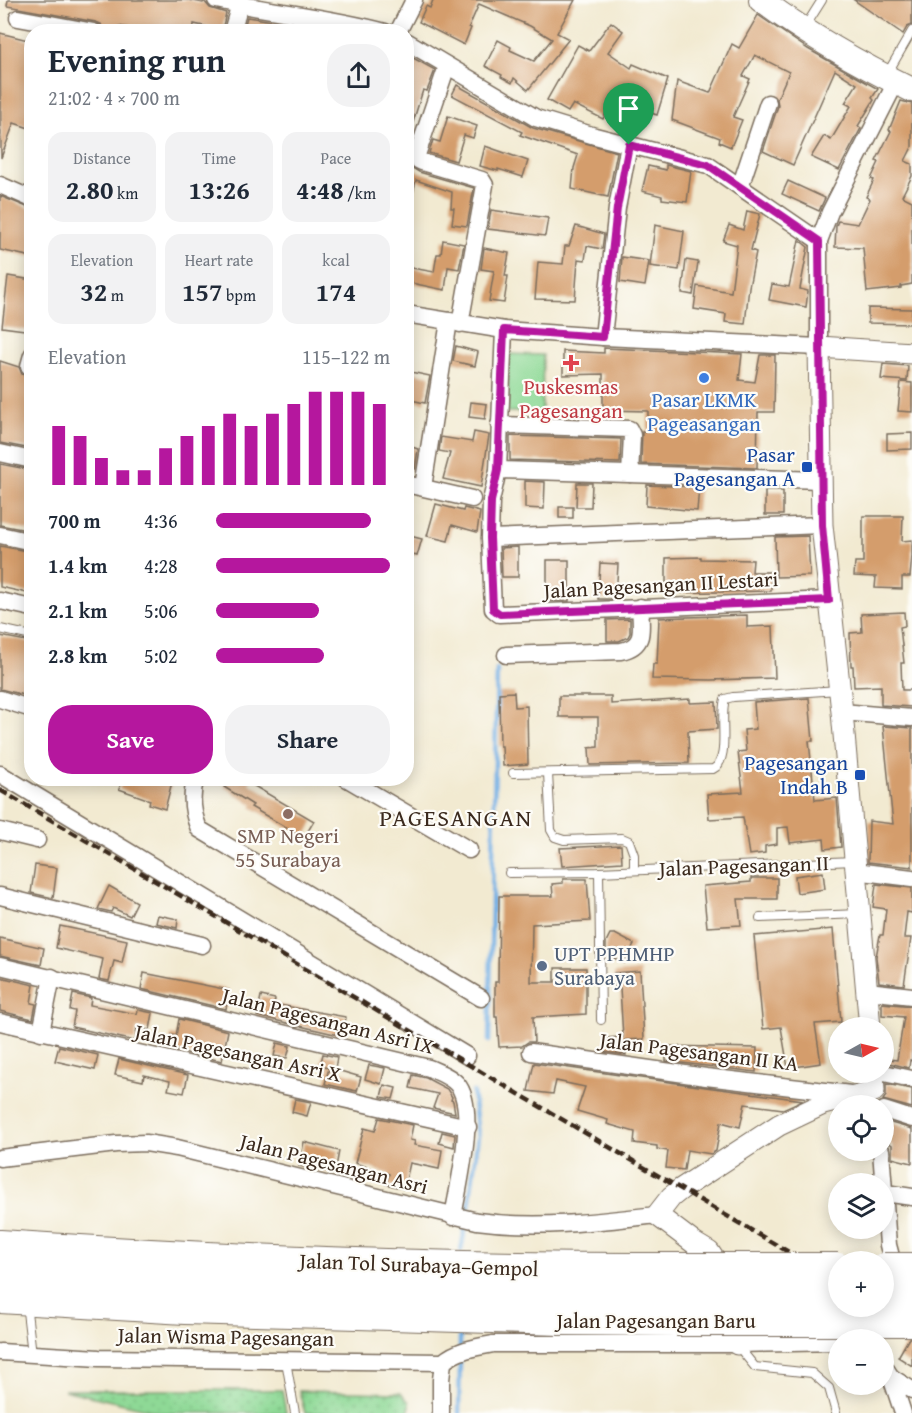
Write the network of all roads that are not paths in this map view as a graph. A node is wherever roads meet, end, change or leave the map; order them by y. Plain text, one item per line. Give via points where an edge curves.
1 (216, 0) edge
2 (414, 0) edge
3 (822, 0) edge
4 (240, 2) edge
5 (767, 2) edge
6 (18, 18) dead end
7 (41, 24) edge
8 (234, 24) edge
9 (342, 24) edge
10 (402, 24) edge
11 (803, 30) junction
12 (912, 31) edge
13 (414, 46) edge
14 (447, 66) junction
15 (898, 83) edge
16 (768, 103) dead end
17 (629, 145) junction
18 (0, 185) edge
19 (740, 187) junction
20 (24, 196) edge
21 (819, 241) junction
22 (414, 316) edge
23 (454, 323) junction
24 (504, 330) junction
25 (603, 337) junction
26 (819, 347) junction
27 (912, 353) edge
28 (500, 425) junction
29 (0, 453) edge
30 (24, 458) edge
31 (498, 470) junction
32 (630, 474) junction
33 (821, 480) junction
34 (415, 485) edge
35 (472, 499) dead end
36 (822, 525) junction
37 (0, 535) edge
38 (490, 538) junction
39 (24, 540) edge
40 (829, 600) junction
41 (0, 601) edge
42 (24, 606) edge
43 (640, 607) junction
44 (0, 629) edge
45 (24, 634) edge
46 (506, 655) dead end
47 (839, 690) junction
48 (0, 699) edge
49 (24, 706) edge
50 (842, 712) junction
51 (912, 718) edge
52 (513, 773) dead end
53 (0, 774) edge
54 (548, 774) junction
55 (193, 786) edge
56 (360, 786) edge
57 (0, 831) edge
58 (37, 840) dead end
59 (469, 850) dead end
60 (855, 866) junction
61 (634, 870) junction
62 (599, 872) junction
63 (509, 873) dead end
64 (912, 878) edge
65 (0, 896) edge
66 (859, 914) junction
67 (760, 918) dead end
68 (202, 945) dead end
69 (0, 966) edge
70 (52, 977) junction
71 (867, 991) junction
72 (912, 996) edge
73 (481, 998) dead end
74 (869, 1017) edge
75 (601, 1020) dead end
76 (0, 1022) edge
77 (41, 1032) junction
78 (531, 1052) dead end
79 (467, 1056) dead end
80 (912, 1079) edge
81 (872, 1087) edge
82 (894, 1113) edge
83 (912, 1119) edge
84 (468, 1127) junction
85 (0, 1158) edge
86 (894, 1194) edge
87 (912, 1197) edge
88 (657, 1215) junction
89 (455, 1217) junction
90 (888, 1239) edge
91 (0, 1245) edge
92 (894, 1268) edge
93 (912, 1269) edge
94 (828, 1270) edge
95 (0, 1273) edge
96 (675, 1295) junction
97 (828, 1297) edge
98 (894, 1298) edge
99 (912, 1298) edge
100 (13, 1299) edge
101 (912, 1321) edge
102 (828, 1342) edge
103 (737, 1344) junction
104 (0, 1352) edge
105 (32, 1354) junction
106 (446, 1359) junction
107 (286, 1360) junction
108 (894, 1377) edge
109 (894, 1387) edge
110 (912, 1390) edge
111 (295, 1413) edge
112 (441, 1413) edge
113 (836, 1413) edge
114 (903, 1413) edge

1 - 4 street
2 - 10 street
3 - 11 lane
4 - 8 street
4 - 9 street
5 - 11 main road
6 - 7 street
11 - 15 main road
12 - 15 lane
13 - 14 street
14 - 17 street via 536,118
14 - 23 street via 418,160 482,180 485,185
15 - 21 street, Jalan Pagesangan II via 830,212
16 - 19 street
17 - 19 street via 708,165
17 - 25 street via 617,208
18 - 20 street
19 - 21 street
21 - 26 street, Jalan Pagesangan II
22 - 23 street
23 - 24 street
23 - 34 street
24 - 25 street
24 - 28 street
25 - 26 street
26 - 27 street
26 - 33 street, Jalan Pagesangan II
28 - 31 street
28 - 32 street via 629,429
29 - 30 street
31 - 32 street
31 - 38 street via 491,501
32 - 33 street
33 - 36 street, Jalan Pagesangan II
34 - 35 street
36 - 38 street
36 - 40 street, Jalan Pagesangan II
37 - 39 street
38 - 43 street, Jalan Pagesangan II Lestari via 495,612
40 - 43 street, Jalan Pagesangan II Lestari
40 - 47 street, Jalan Pagesangan II
41 - 42 street
43 - 46 street via 641,628 633,649
44 - 45 lane
47 - 50 street, Jalan Pagesangan II
47 - 54 lane via 725,699 723,758 713,770
48 - 49 street
50 - 51 street
50 - 60 street, Jalan Pagesangan II
52 - 54 lane
53 - 79 street
54 - 61 lane, Jalan Pagesangan II via 551,830 555,837 622,838 629,841
55 - 73 street via 192,811 199,829
56 - 59 street
57 - 58 street
60 - 61 lane, Jalan Pagesangan II
60 - 64 street
60 - 66 street, Jalan Pagesangan II
61 - 62 lane, Jalan Pagesangan II
62 - 63 lane, Jalan Pagesangan II
62 - 75 lane
65 - 68 street
66 - 67 lane
66 - 71 street, Jalan Pagesangan II
69 - 70 street, Jalan Pagesangan Asri IX
70 - 77 street
70 - 84 street, Jalan Pagesangan Asri IX via 429,1068 459,1086
71 - 72 street
71 - 74 street, Jalan Pagesangan II
76 - 77 street, Jalan Pagesangan Asri X
77 - 84 street, Jalan Pagesangan Asri X
78 - 81 street, Jalan Pagesangan II KA via 706,1077
80 - 81 street, Jalan Pagesangan II KA
81 - 88 street via 779,1125 688,1184
82 - 83 street
84 - 89 street, Jalan Pagesangan Asri IX
85 - 89 street, Jalan Pagesangan Asri via 146,1143
86 - 87 street
88 - 89 street, Jalan Pagesangan Asri via 560,1225 507,1225
88 - 103 street via 716,1260 730,1292
90 - 99 street via 899,1281
91 - 96 highway, Jalan Tol Surabaya–Gempol via 296,1261 557,1269
92 - 93 highway, bridge
94 - 96 highway, Jalan Tol Surabaya–Gempol, bridge
95 - 96 highway, Jalan Tol Surabaya–Gempol via 296,1288
96 - 97 highway, Jalan Tol Surabaya–Gempol, bridge
96 - 100 highway via 336,1314
96 - 101 highway, bridge
98 - 99 highway, bridge
100 - 105 lane
102 - 103 street, Jalan Pagesangan Baru
103 - 106 street, Jalan Pagesangan Baru via 503,1344 474,1347
103 - 113 lane via 755,1367 812,1373 829,1389
104 - 105 street, Jalan Wisma Pagesangan
105 - 107 street, Jalan Wisma Pagesangan
106 - 107 street, Jalan Wisma Pagesangan
106 - 112 street via 441,1380
107 - 111 lane
108 - 110 street
109 - 114 street

